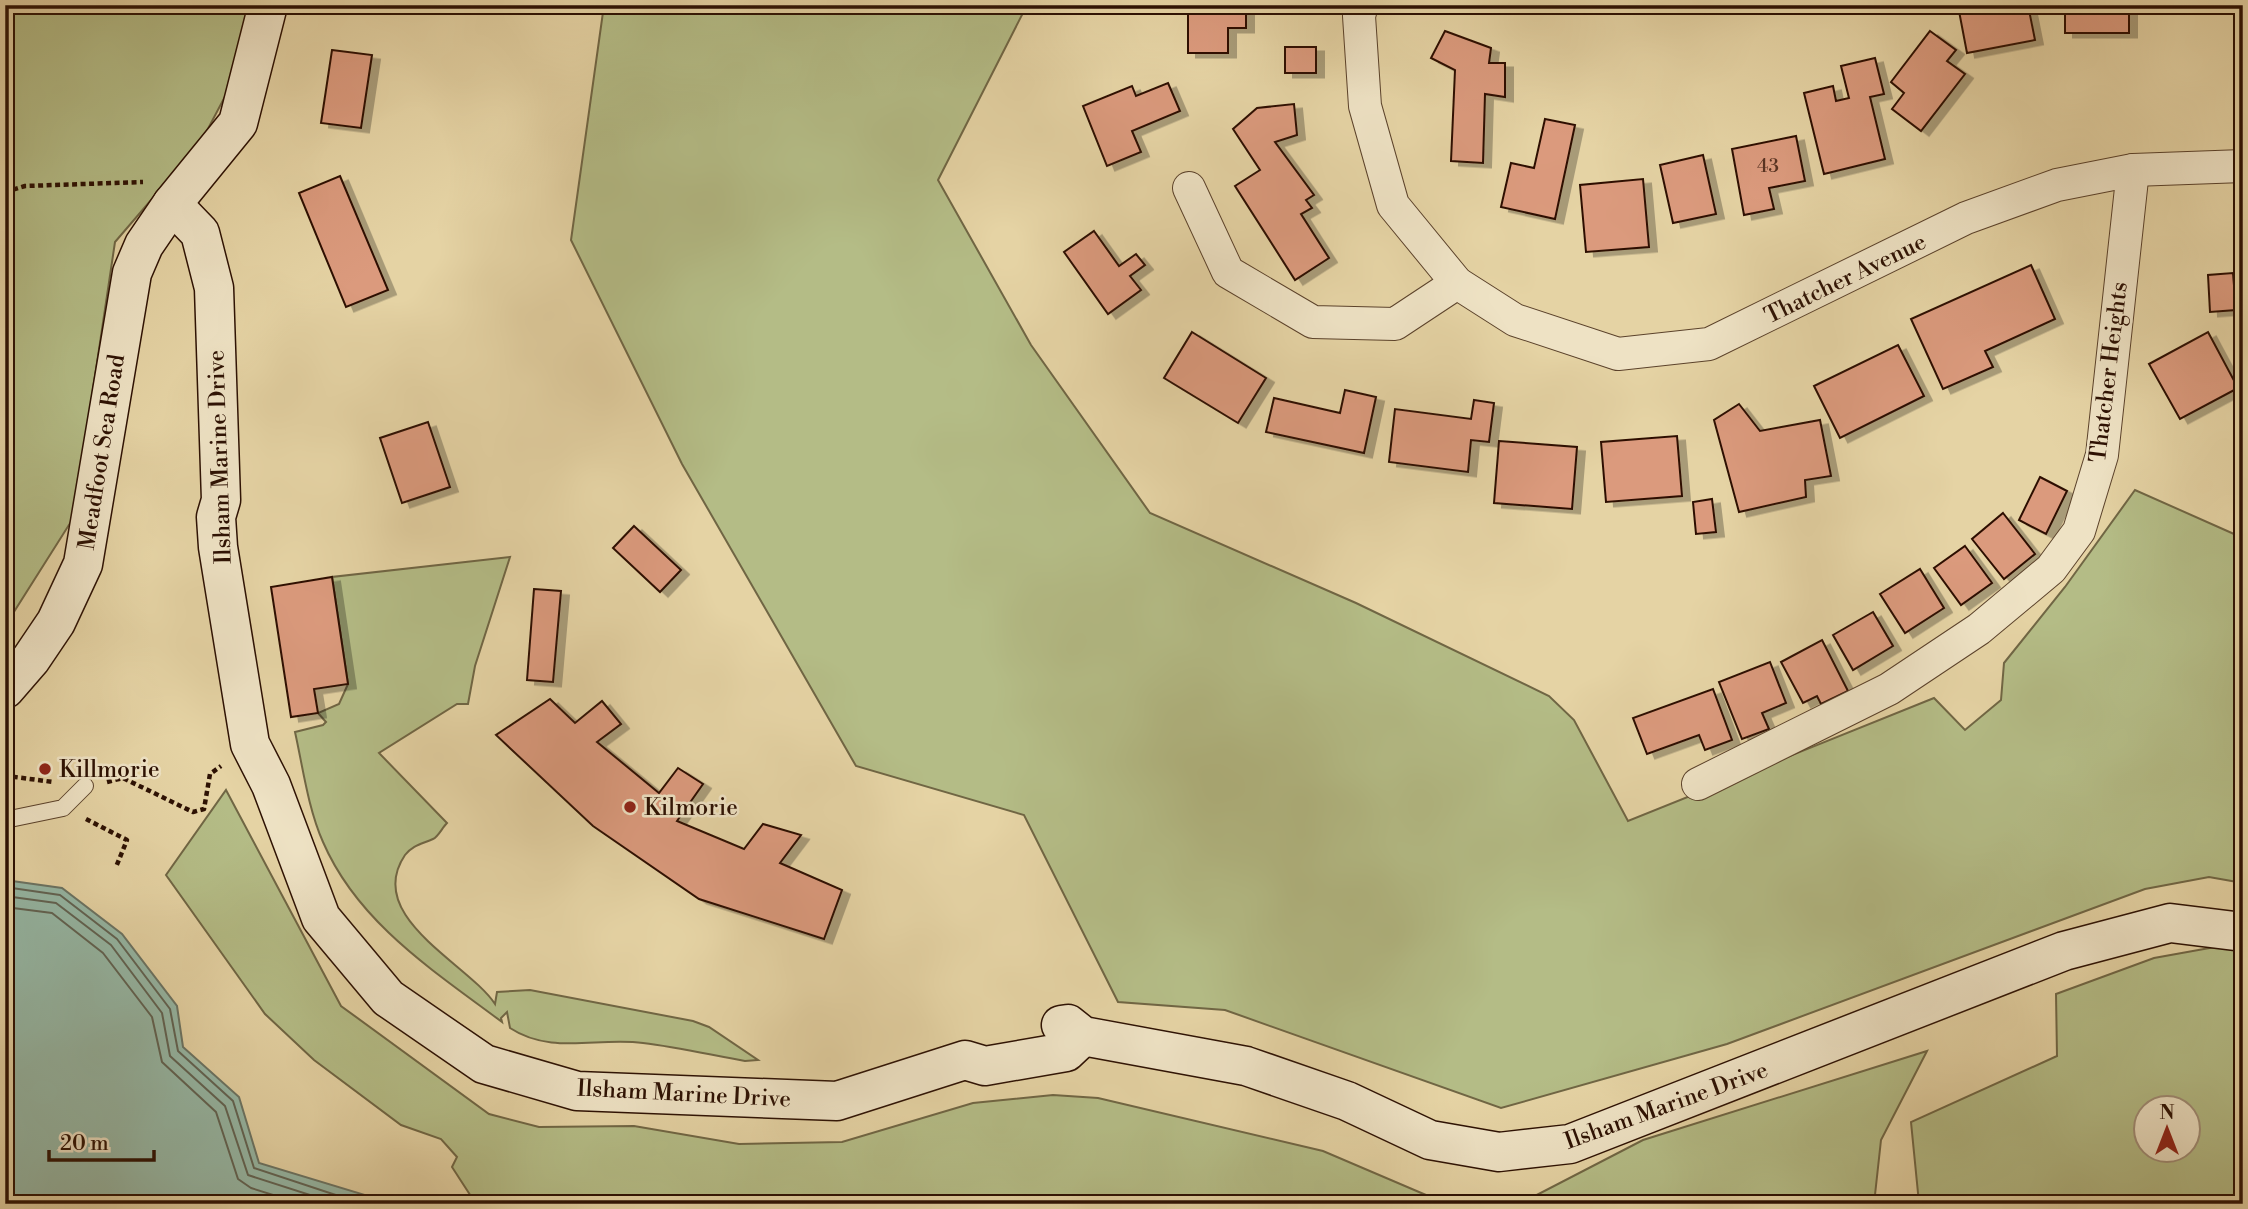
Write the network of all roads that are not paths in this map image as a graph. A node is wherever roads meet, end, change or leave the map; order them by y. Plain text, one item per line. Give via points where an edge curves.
1 (268, 5) edge
2 (1362, 5) edge
3 (2243, 166) edge
4 (2133, 170) junction
5 (1189, 188) dead end
6 (172, 204) junction
7 (1457, 283) junction
8 (5, 689) edge
9 (1698, 784) dead end
10 (85, 786) road end
11 (5, 820) edge
12 (2243, 932) edge

1 - 6 street, Meadfoot Sea Road via 239,123
2 - 7 street, Thatcher Avenue via 1365,106 1393,205
3 - 4 street, Thatcher Avenue
4 - 7 street, Thatcher Avenue via 2057,185 1966,218 1709,344 1618,354 1515,320
4 - 9 street, Thatcher Heights via 2102,455 2079,531 2051,569 1979,629 1889,689
5 - 7 street via 1228,272 1313,322 1395,324
6 - 8 street, Meadfoot Sea Road via 144,245 132,273 83,564 56,622
6 - 12 street, Ilsham Marine Drive via 200,233 214,288 221,500 216,517 218,547 250,744 271,785 321,918 388,998 484,1064 577,1091 837,1101 965,1060 977,1042 1068,1024 1083,1036 1246,1066 1347,1101 1430,1140 1499,1152 1570,1144 2064,951 2170,923
10 - 11 lane via 64,808

